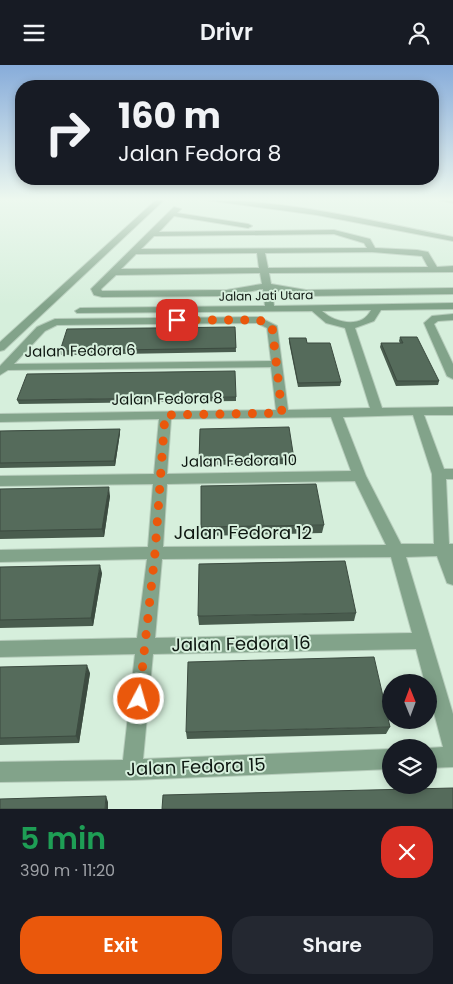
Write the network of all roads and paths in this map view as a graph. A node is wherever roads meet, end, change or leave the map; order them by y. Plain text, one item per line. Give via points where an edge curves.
1 (123, 235) edge
2 (151, 235) edge
3 (344, 235) edge
4 (431, 235) edge
5 (453, 239) edge
6 (372, 250) junction
7 (261, 251) junction
8 (134, 252) junction
9 (434, 269) junction
10 (453, 269) edge
11 (264, 271) junction
12 (114, 272) junction
13 (266, 286) junction
14 (453, 291) edge
15 (453, 306) edge
16 (314, 307) junction
17 (377, 307) junction
18 (270, 308) junction
19 (80, 311) dead end
20 (453, 317) edge
21 (349, 325) junction
22 (0, 348) edge
23 (450, 363) edge
24 (276, 364) junction
25 (2, 369) edge
26 (453, 376) edge
27 (417, 411) junction
28 (453, 411) edge
29 (377, 412) junction
30 (282, 413) junction
31 (335, 413) junction
32 (165, 415) junction
33 (0, 418) edge
34 (446, 474) edge
35 (360, 476) junction
36 (160, 479) junction
37 (0, 481) edge
38 (448, 550) edge
39 (397, 551) junction
40 (155, 553) junction
41 (0, 557) edge
42 (453, 578) edge
43 (422, 641) junction
44 (144, 646) junction
45 (0, 649) edge
46 (453, 747) edge
47 (453, 757) edge
48 (437, 758) edge
49 (382, 759) edge
50 (132, 770) junction
51 (0, 772) edge

1 - 22 street
2 - 8 street
3 - 6 street via 367,241
4 - 5 street
6 - 7 street
6 - 9 street via 417,251 425,254
7 - 8 street
7 - 11 street
8 - 12 street
9 - 10 street
9 - 11 street
11 - 12 street
11 - 13 street
12 - 13 street via 96,289 97,293 227,293
13 - 14 street via 306,293
13 - 18 street
15 - 17 street, Jalan Jati Utara
16 - 17 street, Jalan Jati Utara
16 - 18 street, Jalan Jati Utara
16 - 21 street via 329,321
17 - 21 street via 369,321
18 - 19 street, Jalan Jati Utara
20 - 23 street via 435,318 429,323
21 - 29 street
23 - 26 street
24 - 25 street, Jalan Fedora 6
24 - 25 street via 272,326 259,320 55,322 41,329
24 - 30 street
27 - 28 street, Jalan Fedora 8
27 - 29 street, Jalan Fedora 8
27 - 34 street
29 - 31 street, Jalan Fedora 8
30 - 31 street, Jalan Fedora 8
30 - 32 street, Jalan Fedora 8
31 - 35 street
32 - 33 street, Jalan Fedora 8
32 - 36 street
34 - 38 street
35 - 36 street, Jalan Fedora 10
35 - 39 street
36 - 37 street, Jalan Fedora 10
36 - 40 street
38 - 39 street, Jalan Fedora 12
38 - 42 street
39 - 40 street, Jalan Fedora 12
39 - 43 street
40 - 41 street, Jalan Fedora 12
40 - 44 street
43 - 44 street, Jalan Fedora 16
43 - 46 street
44 - 45 street, Jalan Fedora 16
44 - 50 street
47 - 48 street
49 - 50 street, Jalan Fedora 15
50 - 51 street, Jalan Fedora 15

